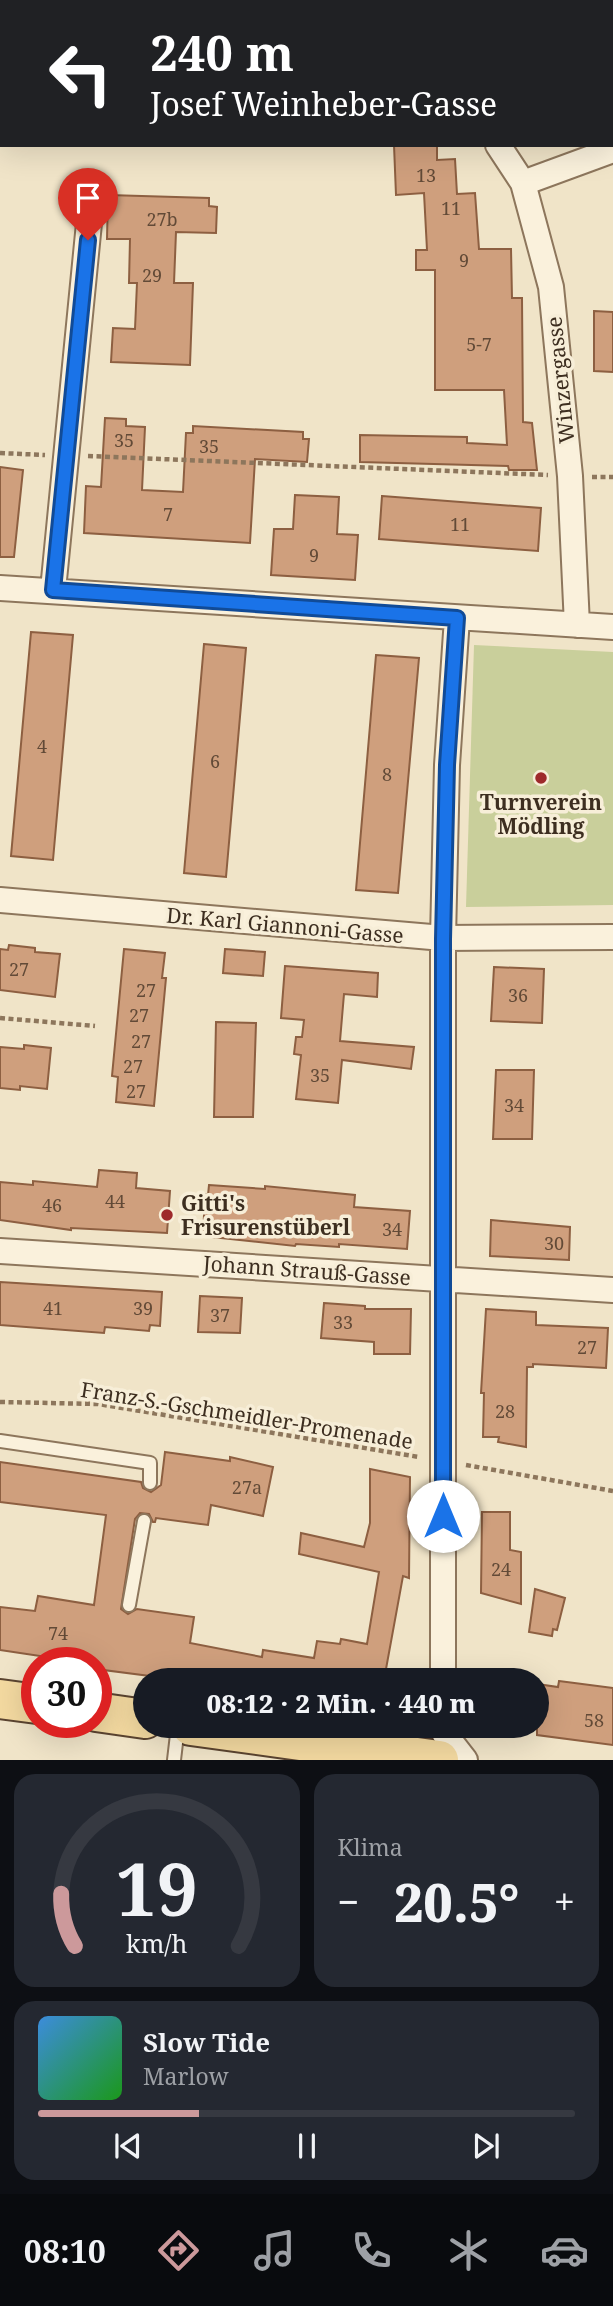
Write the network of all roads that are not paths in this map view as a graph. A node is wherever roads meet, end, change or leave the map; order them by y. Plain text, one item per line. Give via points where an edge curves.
1 (499, 147) edge
2 (613, 150) edge
3 (523, 183) junction
4 (90, 213) dead end
5 (0, 588) edge
6 (53, 590) junction
7 (457, 618) junction
8 (577, 625) junction
9 (613, 627) edge
10 (0, 900) edge
11 (613, 937) edge
12 (443, 939) junction
13 (0, 1251) edge
14 (444, 1279) junction
15 (613, 1290) edge
16 (0, 1441) edge
17 (150, 1483) dead end
18 (145, 1521) dead end
19 (129, 1605) dead end
20 (443, 1668) edge
21 (0, 1699) edge
22 (21, 1702) edge
23 (112, 1714) edge
24 (133, 1717) edge
25 (177, 1738) edge
26 (279, 1738) edge
27 (447, 1738) edge
28 (174, 1760) edge
29 (439, 1760) edge
30 (465, 1760) edge

1 - 3 street, Winzergasse
2 - 3 street
3 - 8 street, Winzergasse via 551,287 570,476
4 - 6 street
5 - 6 street
6 - 7 street
7 - 8 street
7 - 12 street via 447,765
8 - 9 street
10 - 12 street, Dr. Karl Giannoni-Gasse
11 - 12 street, Dr. Karl Giannoni-Gasse
12 - 14 street
13 - 14 street, Johann Strauß-Gasse
14 - 15 street, Johann Strauß-Gasse
14 - 20 street
16 - 17 lane via 150,1463
18 - 19 lane
21 - 22 main road
23 - 24 main road
25 - 28 lane
26 - 29 main road
27 - 30 street

